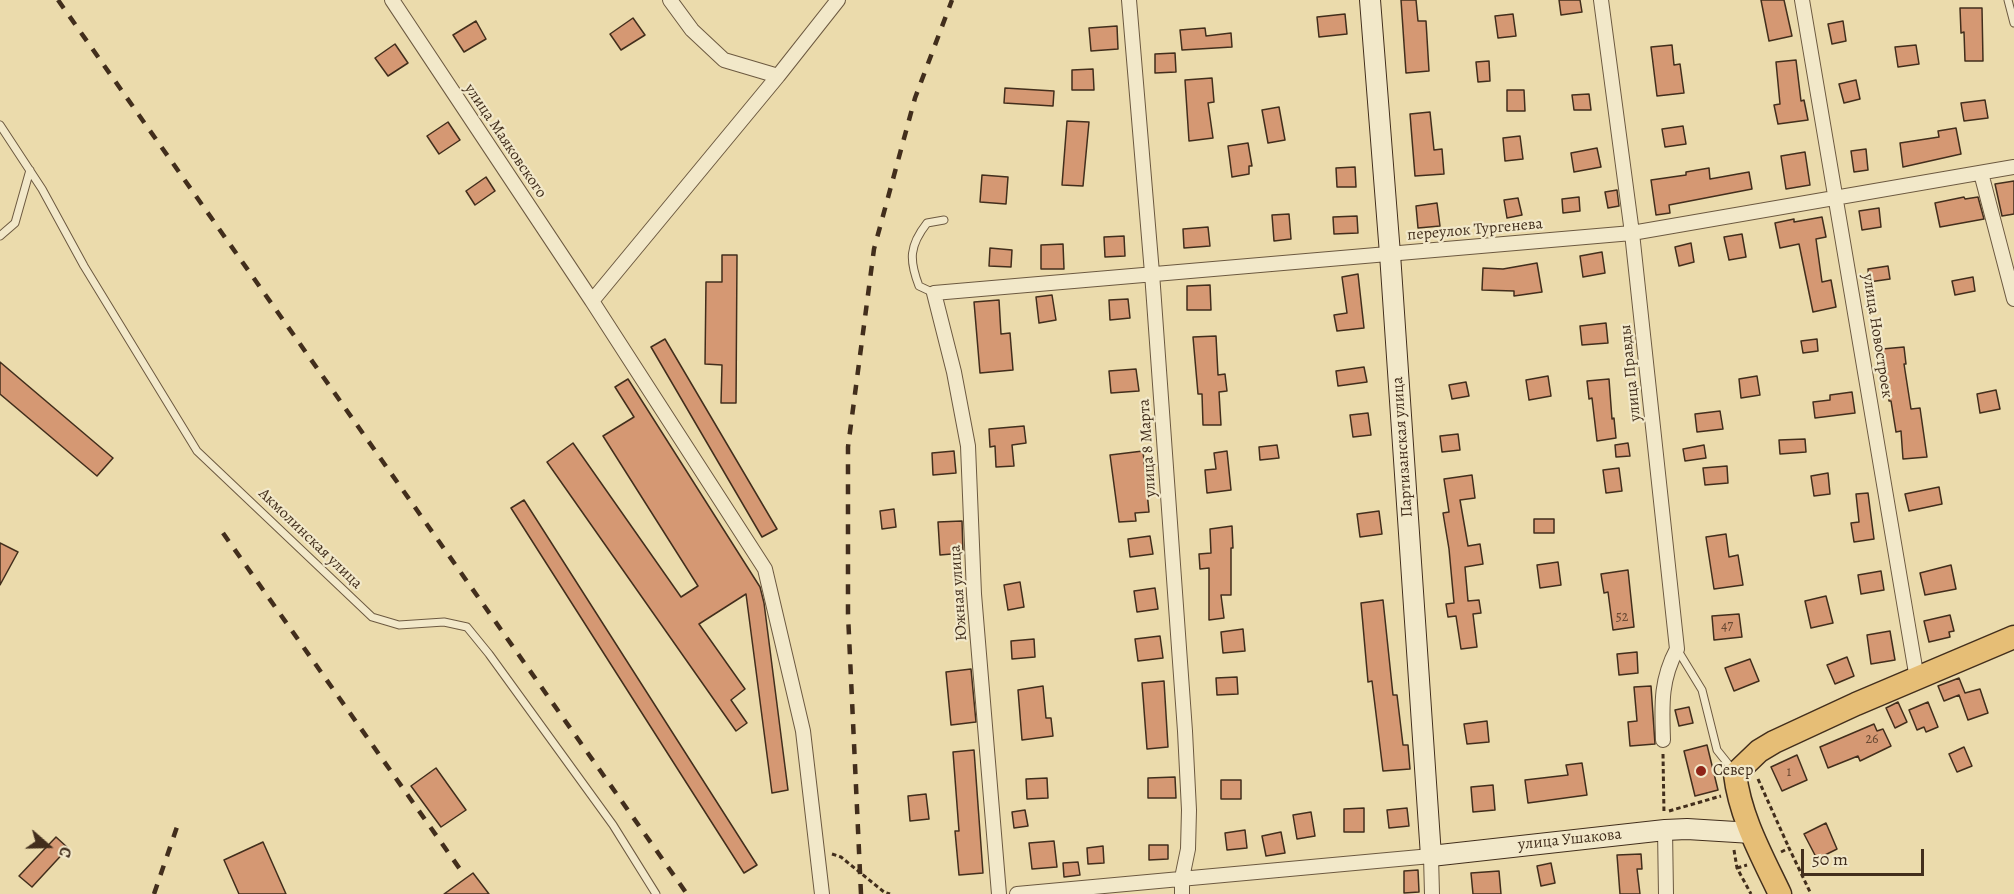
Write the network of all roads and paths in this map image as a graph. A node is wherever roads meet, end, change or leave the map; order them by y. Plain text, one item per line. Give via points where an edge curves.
1 (392, 0) edge
2 (670, 0) edge
3 (838, 0) edge
4 (1129, 0) edge
5 (1370, 0) edge
6 (1601, 0) edge
7 (1802, 0) edge
8 (2008, 0) edge
9 (2014, 23) edge
10 (778, 76) junction
11 (0, 125) edge
12 (2014, 167) edge
13 (30, 170) junction
14 (1981, 173) junction
15 (1837, 199) junction
16 (944, 220) dead end
17 (1632, 233) junction
18 (0, 236) edge
19 (1390, 254) junction
20 (1152, 273) junction
21 (934, 293) junction
22 (2014, 298) edge
23 (592, 301) junction
24 (2014, 637) edge
25 (1677, 649) junction
26 (1917, 679) junction
27 (1663, 740) joint
28 (1746, 776) junction
29 (1725, 795) dead end
30 (1665, 821) junction
31 (1752, 833) junction
32 (1790, 848) dead end
33 (817, 852) junction
34 (1431, 856) junction
35 (1182, 878) junction
36 (656, 894) edge
37 (822, 894) edge
38 (890, 894) edge
39 (999, 894) edge
40 (1017, 894) edge
41 (1182, 894) edge
42 (1432, 894) edge
43 (1666, 894) edge
44 (1780, 894) edge

1 - 23 street, улица Маяковского
2 - 10 street via 692,30 724,60
3 - 10 street
4 - 20 street, улица 8 Марта
5 - 19 street, Партизанская улица
6 - 17 street, улица Правды
7 - 15 street, улица Новостроек
8 - 9 lane
10 - 23 street
11 - 13 lane, Акмолинская улица
12 - 14 street, переулок Тургенева
13 - 18 lane via 15,223
13 - 36 lane, Акмолинская улица via 84,267 197,451 372,617 399,625 444,622 467,627 613,825
14 - 15 street, переулок Тургенева
14 - 22 street
15 - 17 street, переулок Тургенева
15 - 26 street, улица Новостроек
16 - 21 lane via 927,223 916,237 912,252 912,269 919,286
17 - 19 street, переулок Тургенева
17 - 25 street, улица Правды
19 - 20 street, переулок Тургенева
19 - 34 street, Партизанская улица
20 - 21 street, переулок Тургенева
20 - 35 street, улица 8 Марта via 1189,810
21 - 39 street, Южная улица via 968,446 974,594
23 - 33 street, улица Маяковского via 765,569 803,731
24 - 26 main road
25 - 27 street, улица Правды via 1667,667 1664,685
25 - 28 lane via 1702,690 1717,750
26 - 28 main road via 1774,742 1759,751
27 - 30 path
28 - 31 main road via 1737,789
28 - 32 path
29 - 30 path
30 - 31 street, улица Ушакова via 1687,829
30 - 34 street, улица Ушакова
30 - 43 street
31 - 44 main road
33 - 37 street, улица Маяковского
33 - 38 path via 841,857
34 - 35 street, улица Ушакова
34 - 42 street, Партизанская улица
35 - 40 street, улица Ушакова
35 - 41 street, улица 8 Марта

